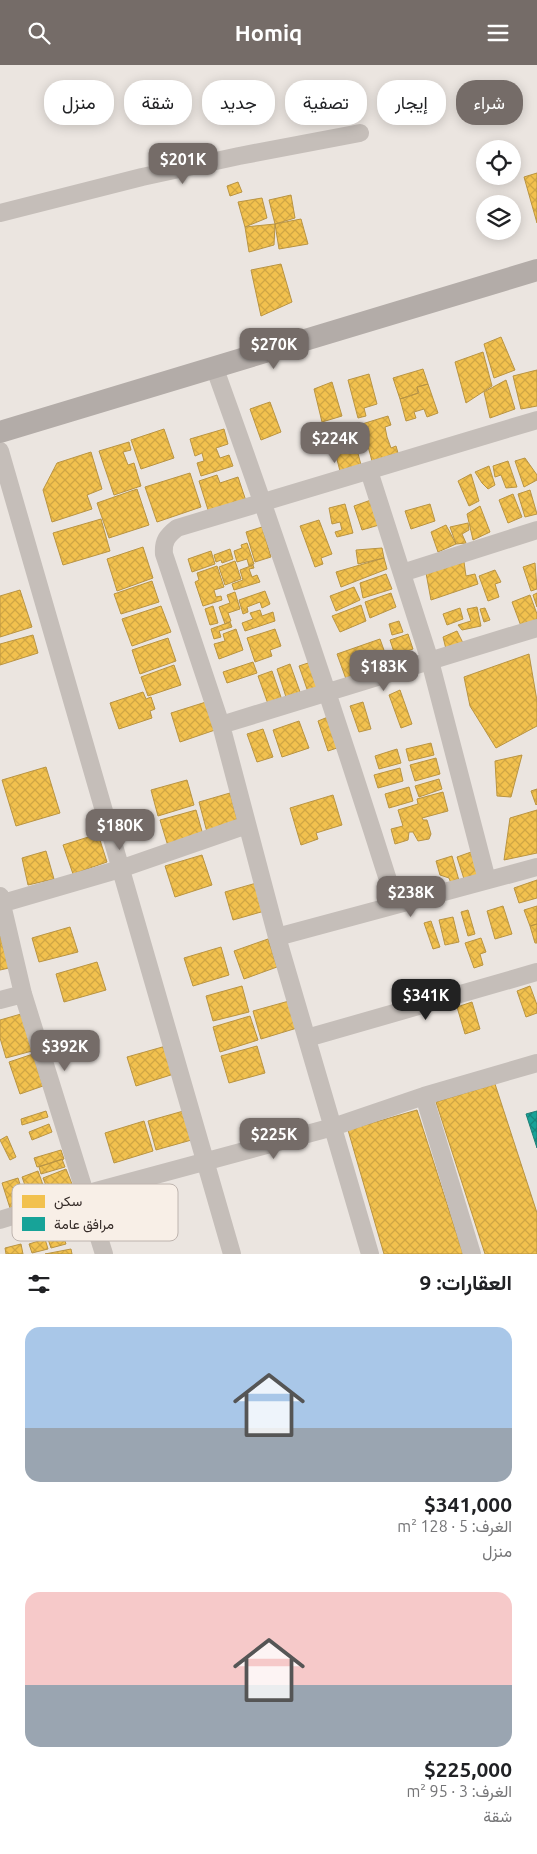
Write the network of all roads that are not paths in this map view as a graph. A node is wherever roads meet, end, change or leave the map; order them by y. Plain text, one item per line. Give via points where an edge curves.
1 (360, 133) dead end
2 (0, 213) edge
3 (537, 270) edge
4 (215, 369) junction
5 (537, 420) edge
6 (0, 433) edge
7 (0, 451) edge
8 (369, 471) junction
9 (264, 503) junction
10 (537, 530) edge
11 (402, 573) junction
12 (537, 628) edge
13 (430, 661) junction
14 (328, 692) junction
15 (221, 725) junction
16 (247, 825) junction
17 (537, 867) edge
18 (120, 869) junction
19 (488, 880) junction
20 (1, 901) edge
21 (396, 905) junction
22 (277, 937) junction
23 (537, 972) edge
24 (23, 994) junction
25 (0, 1000) edge
26 (307, 1038) junction
27 (537, 1063) edge
28 (424, 1096) junction
29 (333, 1127) junction
30 (204, 1162) junction
31 (82, 1184) edge
32 (122, 1184) edge
33 (12, 1216) edge
34 (0, 1220) edge
35 (100, 1241) edge
36 (104, 1254) edge
37 (232, 1254) edge
38 (370, 1254) edge
39 (472, 1254) edge

1 - 2 street via 142,177
3 - 4 main road
4 - 6 main road
4 - 9 street
5 - 8 street
7 - 18 street
8 - 9 street
8 - 11 street
9 - 14 street
9 - 15 street via 178,528 168,535 163,545
10 - 11 street
11 - 13 street
12 - 13 street
13 - 14 street
13 - 19 street
14 - 15 street
14 - 21 street
15 - 16 street
16 - 18 street
16 - 22 street
17 - 19 street
18 - 20 street
18 - 30 street
19 - 21 street
20 - 24 street
21 - 22 street
22 - 26 street
23 - 26 street
24 - 25 street
24 - 31 street
26 - 29 street
27 - 28 street
28 - 29 street
28 - 39 street
29 - 30 street
29 - 38 street
30 - 32 street
30 - 37 street
33 - 34 street
35 - 36 street

